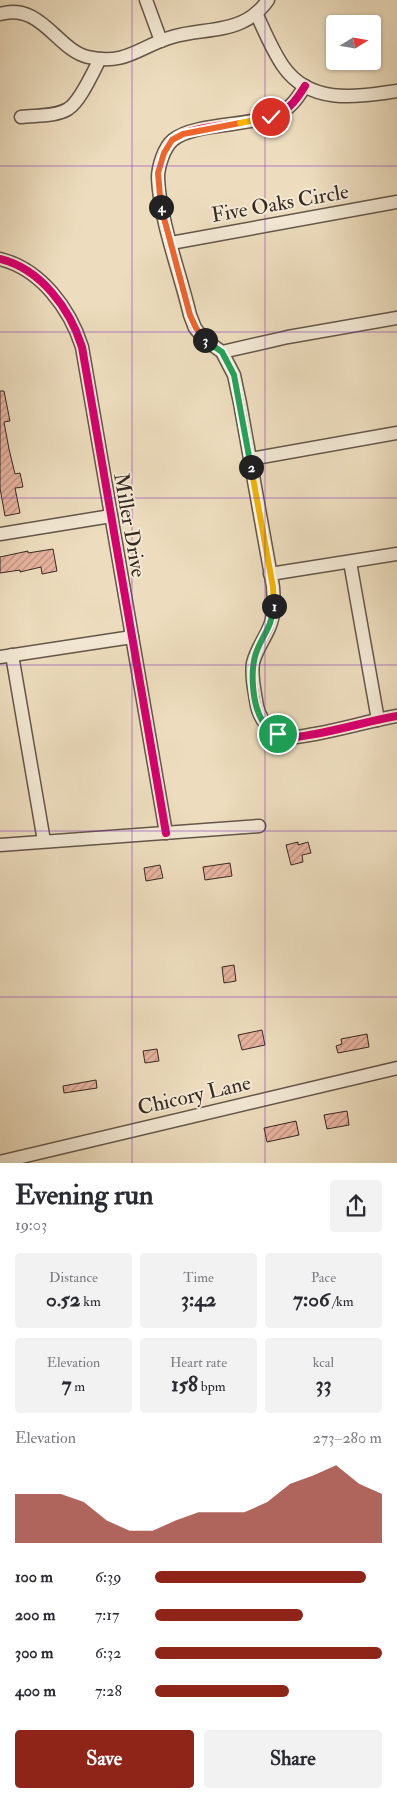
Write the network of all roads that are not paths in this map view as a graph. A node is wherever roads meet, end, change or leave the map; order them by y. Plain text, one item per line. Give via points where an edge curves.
1 (146, 0) edge
2 (268, 0) edge
3 (256, 13) junction
4 (0, 14) edge
5 (161, 41) junction
6 (100, 59) junction
7 (305, 86) junction
8 (397, 91) edge
9 (21, 117) dead end
10 (397, 202) edge
11 (171, 243) junction
12 (0, 259) edge
13 (397, 318) edge
14 (222, 352) junction
15 (397, 433) edge
16 (250, 459) junction
17 (111, 516) junction
18 (0, 534) edge
19 (397, 554) edge
20 (350, 562) junction
21 (270, 574) junction
22 (132, 637) junction
23 (6, 656) edge
24 (397, 716) edge
25 (378, 720) junction
26 (259, 826) dead end
27 (166, 833) junction
28 (44, 841) junction
29 (0, 845) edge
30 (397, 1068) edge
31 (0, 1162) edge

1 - 5 street
2 - 3 street
3 - 5 street via 236,24
3 - 7 street via 282,65
4 - 6 street via 27,14 78,53
5 - 6 street via 126,57
6 - 9 street via 77,100 67,109
7 - 8 street via 320,93 354,97
7 - 11 street via 295,102 278,115 190,132 172,140 164,153 158,177 161,208
10 - 11 street, Five Oaks Circle
11 - 14 street via 196,328 204,339
12 - 17 street, Miller Drive via 30,274 50,291 67,312 78,334
13 - 14 street
14 - 16 street via 234,375
15 - 16 street
16 - 21 street
17 - 18 street
17 - 22 street, Miller Drive
19 - 20 street
20 - 21 street
20 - 25 street
21 - 25 street via 274,602 272,617 252,670 257,708 263,722 278,734 297,737
22 - 23 street
22 - 27 street, Miller Drive
23 - 28 street
24 - 25 street
26 - 27 street
27 - 28 street
28 - 29 street
30 - 31 street, Chicory Lane

